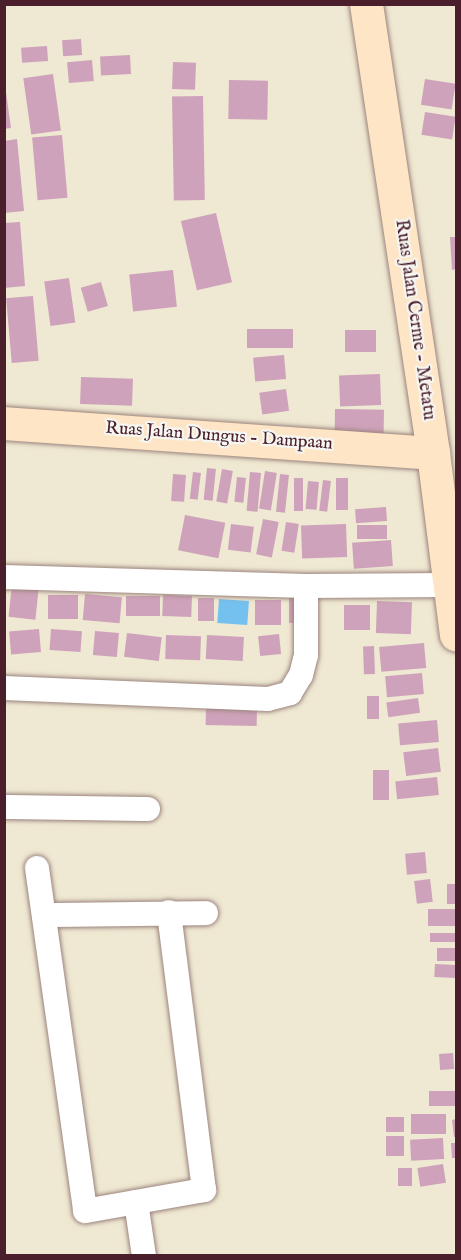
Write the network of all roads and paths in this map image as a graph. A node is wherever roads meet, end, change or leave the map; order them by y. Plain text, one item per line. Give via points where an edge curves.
1 (366, 4) edge
2 (4, 423) edge
3 (433, 453) junction
4 (4, 577) edge
5 (448, 585) junction
6 (306, 586) junction
7 (456, 635) edge
8 (4, 688) edge
9 (4, 807) edge
10 (148, 810) dead end
11 (37, 868) dead end
12 (169, 912) junction
13 (206, 913) dead end
14 (45, 915) junction
15 (136, 1202) junction
16 (144, 1256) edge

1 - 3 main road, Ruas Jalan Cerme - Metatu
2 - 3 main road, Ruas Jalan Dungus - Dampaan
3 - 5 main road, Ruas Jalan Cerme - Metatu
4 - 6 street
5 - 6 street
5 - 7 main road, Ruas Jalan Cerme - Metatu
6 - 8 street via 306,655 301,675 290,693 268,699
9 - 10 street
11 - 14 street
12 - 13 street
12 - 14 street
12 - 15 street via 204,1190
14 - 15 street via 85,1211
15 - 16 street

